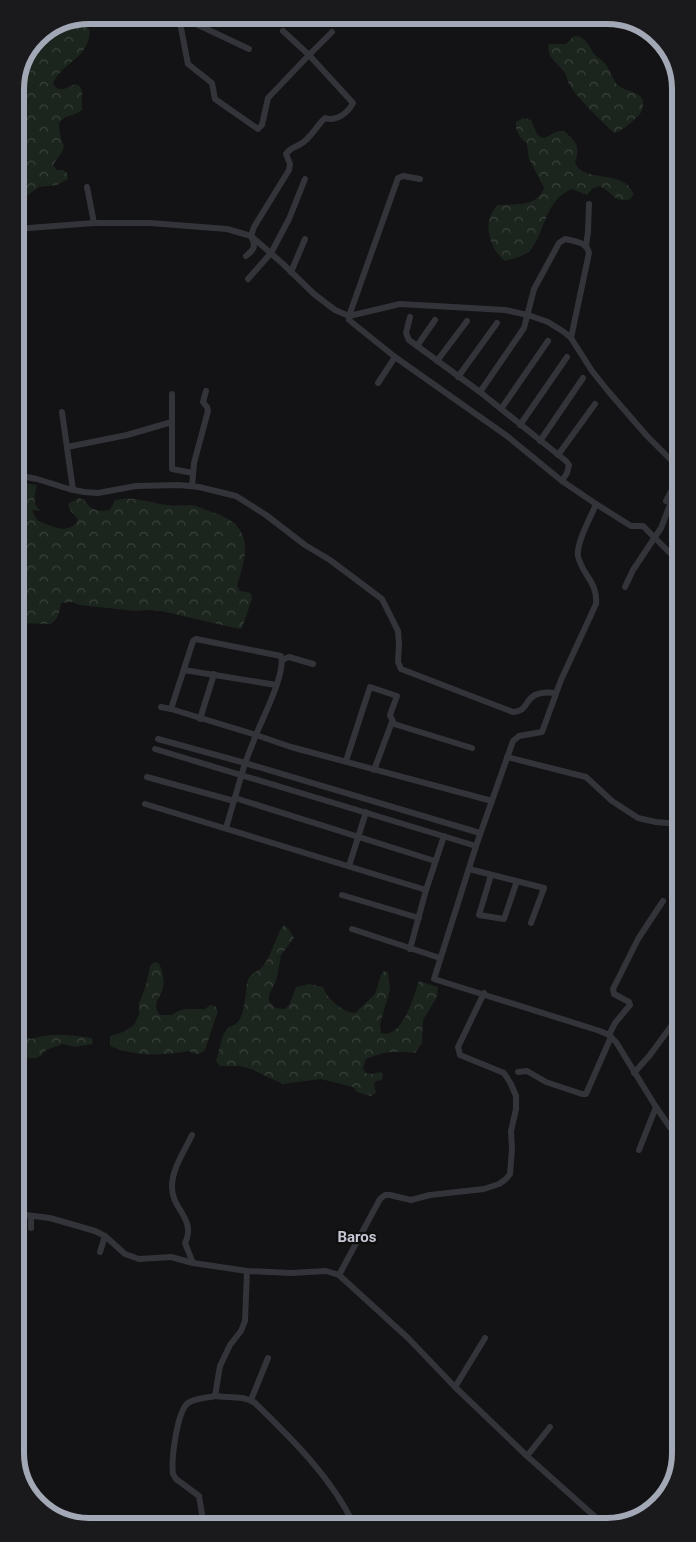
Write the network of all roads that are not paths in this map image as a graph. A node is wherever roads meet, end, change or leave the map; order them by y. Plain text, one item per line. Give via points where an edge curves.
1 (180, 24) edge
2 (196, 24) edge
3 (283, 31) dead end
4 (332, 32) dead end
5 (249, 49) dead end
6 (309, 55) junction
7 (305, 179) dead end
8 (420, 179) dead end
9 (87, 187) dead end
10 (589, 204) dead end
11 (94, 224) junction
12 (24, 228) edge
13 (251, 236) junction
14 (305, 239) dead end
15 (586, 246) junction
16 (271, 253) junction
17 (246, 256) dead end
18 (291, 272) junction
19 (248, 279) dead end
20 (528, 315) junction
21 (349, 316) junction
22 (410, 317) dead end
23 (435, 320) dead end
24 (467, 321) dead end
25 (496, 323) dead end
26 (571, 338) junction
27 (548, 341) dead end
28 (416, 346) junction
29 (394, 357) junction
30 (568, 357) dead end
31 (437, 362) junction
32 (458, 377) junction
33 (583, 378) dead end
34 (378, 383) dead end
35 (206, 391) dead end
36 (480, 392) junction
37 (172, 394) dead end
38 (595, 404) dead end
39 (501, 409) junction
40 (62, 412) dead end
41 (172, 422) junction
42 (520, 425) junction
43 (540, 441) junction
44 (67, 447) junction
45 (558, 455) junction
46 (672, 461) edge
47 (193, 472) junction
48 (24, 476) edge
49 (562, 481) junction
50 (192, 486) junction
51 (73, 490) junction
52 (672, 490) edge
53 (672, 497) edge
54 (666, 501) dead end
55 (596, 504) junction
56 (655, 537) junction
57 (672, 555) edge
58 (625, 587) dead end
59 (282, 660) junction
60 (313, 664) dead end
61 (184, 670) junction
62 (214, 674) junction
63 (276, 685) junction
64 (556, 693) junction
65 (161, 707) dead end
66 (171, 709) junction
67 (200, 718) junction
68 (392, 722) junction
69 (256, 734) junction
70 (158, 739) dead end
71 (472, 748) dead end
72 (155, 749) dead end
73 (507, 757) junction
74 (346, 761) junction
75 (245, 763) junction
76 (374, 770) junction
77 (242, 774) junction
78 (147, 777) dead end
79 (235, 800) junction
80 (492, 801) junction
81 (145, 804) dead end
82 (366, 812) junction
83 (672, 823) edge
84 (226, 828) junction
85 (480, 833) junction
86 (444, 836) junction
87 (358, 837) junction
88 (476, 846) junction
89 (435, 862) junction
90 (349, 866) junction
91 (469, 869) junction
92 (491, 875) junction
93 (517, 881) junction
94 (426, 890) junction
95 (342, 894) dead end
96 (663, 901) dead end
97 (420, 918) junction
98 (531, 923) dead end
99 (352, 929) dead end
100 (410, 948) junction
101 (440, 958) junction
102 (484, 993) junction
103 (672, 1025) edge
104 (610, 1036) junction
105 (518, 1072) dead end
106 (634, 1073) junction
107 (656, 1107) junction
108 (672, 1130) edge
109 (192, 1135) dead end
110 (639, 1150) dead end
111 (24, 1215) edge
112 (31, 1216) junction
113 (31, 1228) dead end
114 (105, 1236) junction
115 (100, 1252) dead end
116 (192, 1263) junction
117 (247, 1271) junction
118 (339, 1275) junction
119 (485, 1338) dead end
120 (268, 1358) dead end
121 (455, 1387) junction
122 (215, 1396) junction
123 (251, 1400) junction
124 (550, 1427) dead end
125 (527, 1456) junction
126 (203, 1518) edge
127 (350, 1518) edge
128 (596, 1518) edge

1 - 6 street via 188,64 212,82 215,98 258,129 262,125 268,98
2 - 5 street
3 - 6 street
4 - 6 street
6 - 13 street via 353,105 338,119 325,118 306,140 288,151 289,170
7 - 16 street
8 - 21 street via 398,178
9 - 11 street
10 - 15 street
11 - 12 street
11 - 13 street via 192,225
13 - 16 street
13 - 17 street via 255,247
14 - 18 street
15 - 20 street via 565,239 559,243 534,289
15 - 26 street via 589,253
16 - 18 street
16 - 19 street
18 - 21 street via 335,310
20 - 21 street via 506,310 400,304
20 - 26 street via 548,322
20 - 36 street via 521,334
21 - 29 street via 350,321
22 - 28 street via 406,336
23 - 28 street
24 - 31 street
25 - 32 street
26 - 46 street via 603,384
27 - 39 street
28 - 31 street
29 - 34 street
29 - 49 street via 507,436
30 - 42 street
31 - 32 street
32 - 36 street
33 - 43 street
35 - 47 street via 203,402 208,411
36 - 39 street
37 - 41 street
38 - 45 street
39 - 42 street
40 - 44 street
41 - 44 street
41 - 47 street via 172,469
42 - 43 street
43 - 45 street
44 - 51 street
45 - 49 street via 569,465
47 - 50 street
48 - 51 street
49 - 55 street
50 - 51 street via 136,486 98,493
50 - 64 street via 236,496 382,599 398,631 398,662 401,668 513,712 524,708 536,694
52 - 54 street
53 - 56 street
55 - 56 street via 631,526 643,526
55 - 64 street via 578,546 581,564 597,594 596,604
56 - 57 street
56 - 58 street
59 - 60 street via 289,657
59 - 61 street via 279,655 196,639
59 - 63 street
61 - 62 street
61 - 66 street
62 - 63 street
62 - 67 street
63 - 69 street
64 - 73 street via 542,732 519,736 513,741
65 - 66 street
66 - 67 street
67 - 69 street
68 - 71 street
68 - 74 street via 390,715 397,696 370,687
68 - 76 street
69 - 74 street
69 - 75 street
70 - 75 street
72 - 77 street
73 - 80 street
73 - 83 street via 586,777 612,801 638,818
74 - 76 street
75 - 77 street
75 - 85 street
76 - 80 street
77 - 79 street
77 - 82 street
78 - 79 street
79 - 84 street
79 - 87 street
80 - 85 street
81 - 84 street
82 - 86 street
82 - 87 street
84 - 90 street
85 - 88 street
86 - 88 street
86 - 89 street
87 - 89 street
87 - 90 street
88 - 91 street
89 - 94 street
90 - 94 street
91 - 92 street
91 - 101 street
92 - 93 street
92 - 93 street via 479,915 504,919
93 - 98 street via 544,888
94 - 97 street
95 - 97 street
96 - 104 street via 638,939 612,989 630,1005
97 - 100 street
99 - 100 street
100 - 101 street
101 - 102 street via 434,978
102 - 104 street
102 - 118 street via 458,1051 460,1055 504,1073 511,1084 516,1096 516,1109 511,1131 510,1174 506,1180 484,1189 411,1200 385,1195
103 - 106 street
104 - 105 street via 586,1094 546,1082 526,1071
104 - 106 street
106 - 107 street
107 - 108 street
107 - 110 street
109 - 116 street via 174,1174 172,1196 188,1226 185,1244
111 - 112 street
112 - 113 street
112 - 114 street via 63,1221
114 - 115 street
114 - 116 street via 131,1257 170,1257
116 - 117 street
117 - 118 street via 326,1271
117 - 122 street via 245,1321 220,1366
118 - 121 street via 408,1338
119 - 121 street
120 - 123 street
121 - 125 street
122 - 123 street
122 - 126 street via 190,1401 185,1406 178,1422 172,1469 176,1479 199,1496
123 - 127 street via 304,1453 341,1500
124 - 125 street
125 - 128 street

